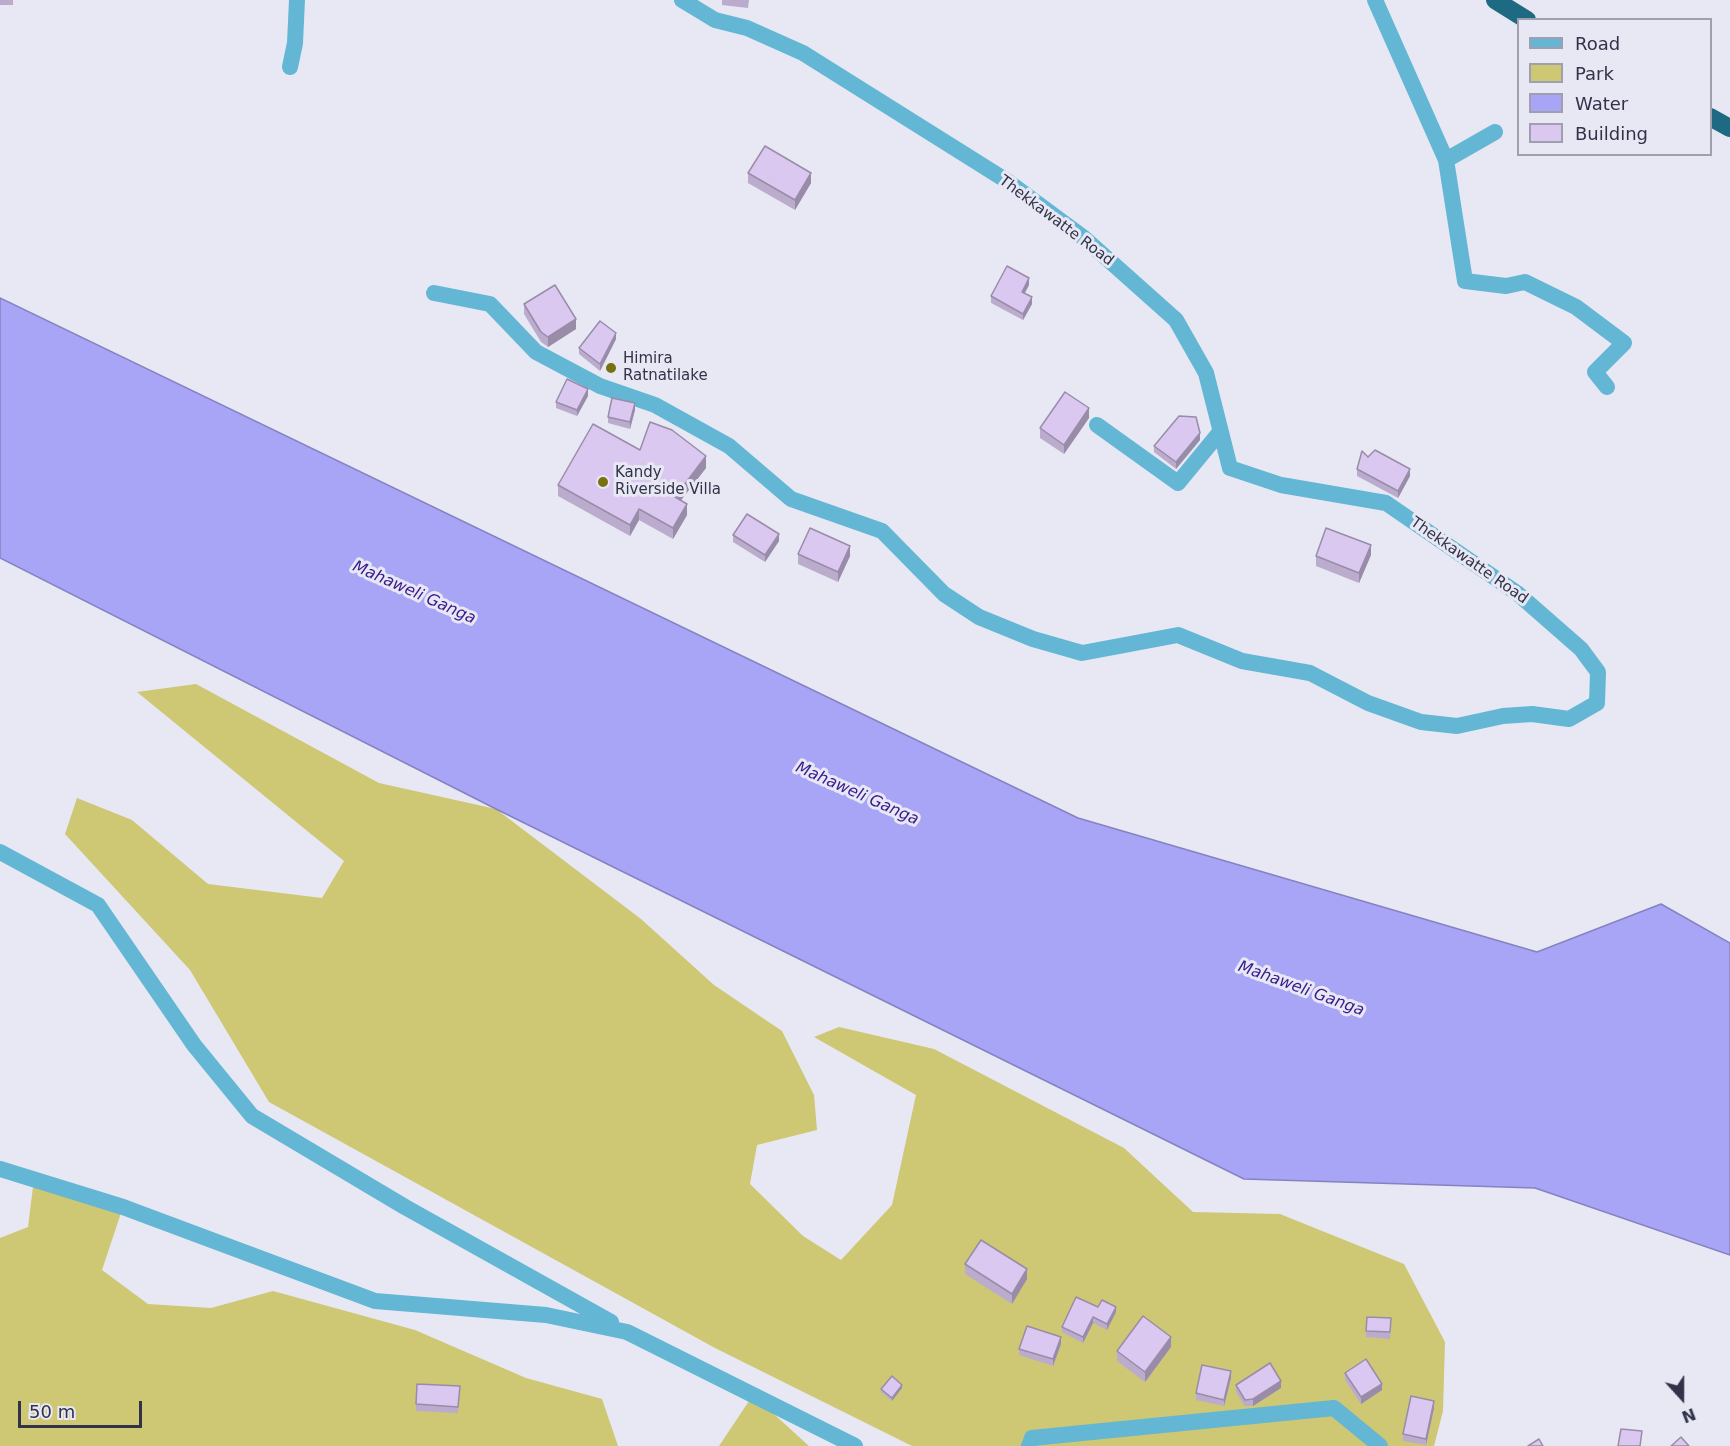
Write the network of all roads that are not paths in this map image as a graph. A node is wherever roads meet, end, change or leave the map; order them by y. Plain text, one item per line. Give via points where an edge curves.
1 (297, 0) edge
2 (682, 0) edge
3 (1375, 0) edge
4 (1495, 0) edge
5 (1524, 18) edge
6 (290, 67) dead end
7 (1712, 118) edge
8 (1730, 128) edge
9 (1496, 132) dead end
10 (1446, 160) junction
11 (434, 293) dead end
12 (1607, 387) dead end
13 (1097, 425) dead end
14 (1220, 432) junction
15 (0, 852) edge
16 (0, 1169) edge
17 (627, 1332) junction
18 (855, 1446) edge
19 (1029, 1446) edge
20 (1380, 1446) edge

1 - 6 street
2 - 14 street, Thekkawatte Road via 714,20 747,28 803,53 1007,181 1084,238 1176,320 1206,373
3 - 10 street
4 - 5 highway
7 - 8 highway
9 - 10 street
10 - 12 street via 1465,281 1506,286 1525,282 1576,307 1624,343 1595,372
11 - 14 street, Thekkawatte Road via 490,304 536,352 600,386 655,405 729,446 791,499 882,531 944,594 979,617 1033,639 1082,652 1178,635 1242,661 1310,673 1368,703 1421,722 1457,726 1532,714 1569,719 1597,703 1598,672 1581,649 1517,593 1386,504 1281,485 1230,468
13 - 14 street via 1178,483
15 - 17 street via 98,905 194,1045 252,1116
16 - 17 street via 123,1207 375,1301 546,1314
17 - 18 street
19 - 20 street via 1032,1438 1334,1408

